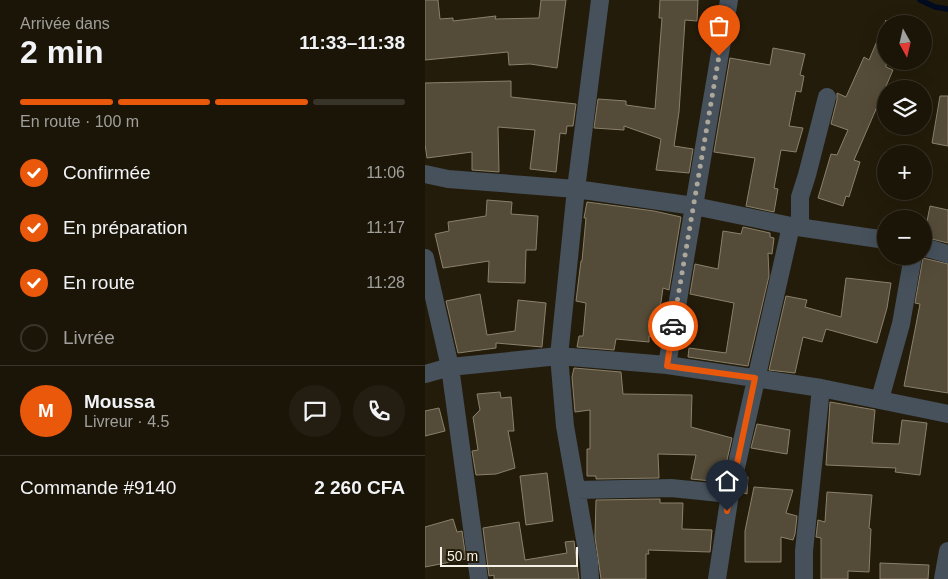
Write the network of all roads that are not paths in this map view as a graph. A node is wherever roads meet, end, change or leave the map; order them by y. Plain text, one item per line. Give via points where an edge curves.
1 (600, 0) edge
2 (729, 0) edge
3 (827, 97) dead end
4 (425, 174) edge
5 (576, 189) junction
6 (694, 206) junction
7 (796, 226) junction
8 (877, 239) edge
9 (932, 249) edge
10 (948, 254) edge
11 (425, 258) edge
12 (911, 265) edge
13 (559, 356) junction
14 (667, 366) junction
15 (450, 367) junction
16 (425, 374) edge
17 (755, 378) junction
18 (821, 388) junction
19 (880, 399) junction
20 (948, 414) edge
21 (577, 490) junction
22 (730, 494) junction
23 (948, 551) edge
24 (479, 579) edge
25 (589, 579) edge
26 (717, 579) edge
27 (804, 579) edge
28 (943, 579) edge

1 - 5 street
2 - 6 street
3 - 7 street via 800,197
4 - 5 street via 448,179
5 - 6 street
5 - 13 street
6 - 7 street
6 - 14 street
7 - 8 street
7 - 17 street
9 - 10 street
11 - 15 street
12 - 19 street via 901,324
13 - 14 street
13 - 15 street
13 - 21 street via 565,426
14 - 17 street
15 - 16 street
15 - 24 street
17 - 18 street
17 - 22 street
18 - 19 street
18 - 27 street
19 - 20 street
21 - 22 street via 671,488
21 - 25 street
22 - 26 street
23 - 28 street

